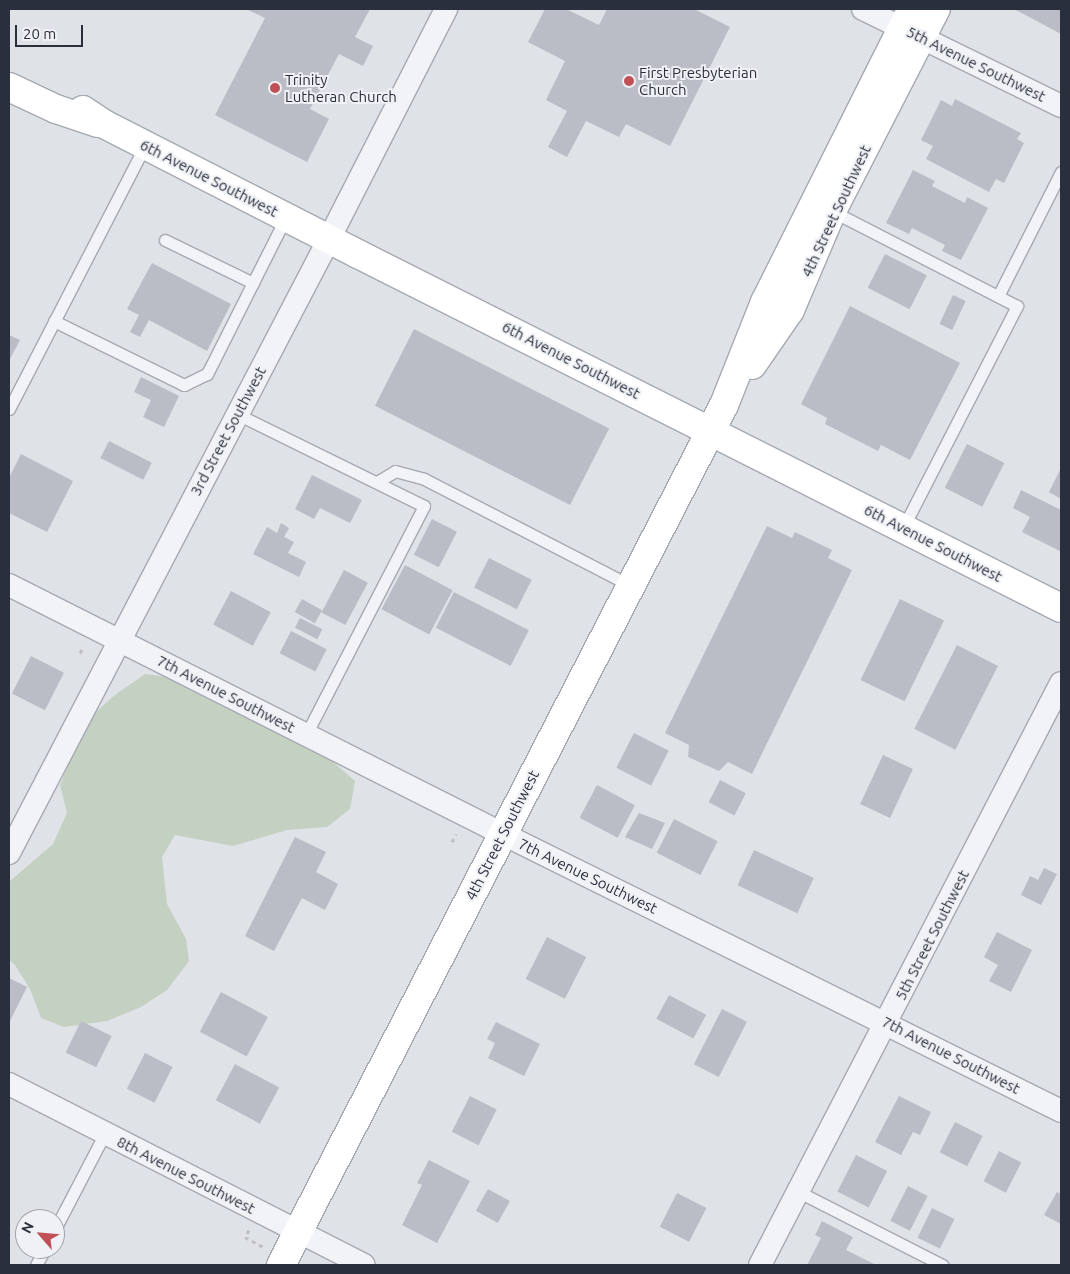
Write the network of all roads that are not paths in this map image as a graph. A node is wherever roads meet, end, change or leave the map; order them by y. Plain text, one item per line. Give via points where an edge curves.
1 (446, 9) edge
2 (864, 9) edge
3 (936, 9) edge
4 (912, 25) edge
5 (9, 87) edge
6 (1061, 106) edge
7 (145, 146) junction
8 (1061, 172) edge
9 (832, 211) junction
10 (286, 217) junction
11 (329, 239) junction
12 (165, 240) dead end
13 (253, 283) junction
14 (998, 296) junction
15 (54, 321) junction
16 (724, 405) junction
17 (9, 409) edge
18 (237, 414) junction
19 (711, 431) junction
20 (377, 482) junction
21 (903, 528) junction
22 (9, 585) edge
23 (631, 586) junction
24 (1061, 608) edge
25 (119, 640) junction
26 (1061, 683) edge
27 (306, 735) junction
28 (502, 834) junction
29 (9, 853) edge
30 (887, 1023) junction
31 (9, 1084) edge
32 (1061, 1110) edge
33 (105, 1133) junction
34 (799, 1192) junction
35 (65, 1210) edge
36 (298, 1233) junction
37 (281, 1265) edge
38 (364, 1265) edge
39 (760, 1265) edge
40 (942, 1265) edge

1 - 11 street, 3rd Street Southwest
2 - 4 street, 5th Avenue Southwest
3 - 4 street, 4th Street Southwest
4 - 6 street, 5th Avenue Southwest
4 - 9 street, 4th Street Southwest
4 - 16 street, 4th Street Southwest via 765,302
5 - 7 street, 6th Avenue Southwest via 56,109 93,117
7 - 10 street, 6th Avenue Southwest
7 - 15 lane
8 - 14 lane
9 - 14 lane
9 - 16 street, 4th Street Southwest via 790,310
10 - 11 street, 6th Avenue Southwest
10 - 13 lane
11 - 18 street, 3rd Street Southwest
11 - 19 street, 6th Avenue Southwest
12 - 13 lane
13 - 15 lane via 206,374 184,385
14 - 21 lane via 1016,306
15 - 17 lane
16 - 19 street, 4th Street Southwest
18 - 20 lane
18 - 25 street, 3rd Street Southwest
19 - 21 street, 6th Avenue Southwest
19 - 23 street, 4th Street Southwest
20 - 23 lane via 395,471 424,479
20 - 27 lane via 424,506
21 - 24 street, 6th Avenue Southwest
22 - 25 street, 7th Avenue Southwest
23 - 28 street, 4th Street Southwest
25 - 27 street, 7th Avenue Southwest
25 - 29 street, 3rd Street Southwest
26 - 30 street, 5th Street Southwest
27 - 28 street, 7th Avenue Southwest
28 - 30 street, 7th Avenue Southwest
28 - 36 street, 4th Street Southwest
30 - 32 street, 7th Avenue Southwest
30 - 34 street, 5th Street Southwest
31 - 33 street, 8th Avenue Southwest
33 - 35 lane
33 - 36 street, 8th Avenue Southwest
34 - 39 street, 5th Street Southwest
34 - 40 lane
36 - 37 street, 4th Street Southwest
36 - 38 street, 8th Avenue Southwest

